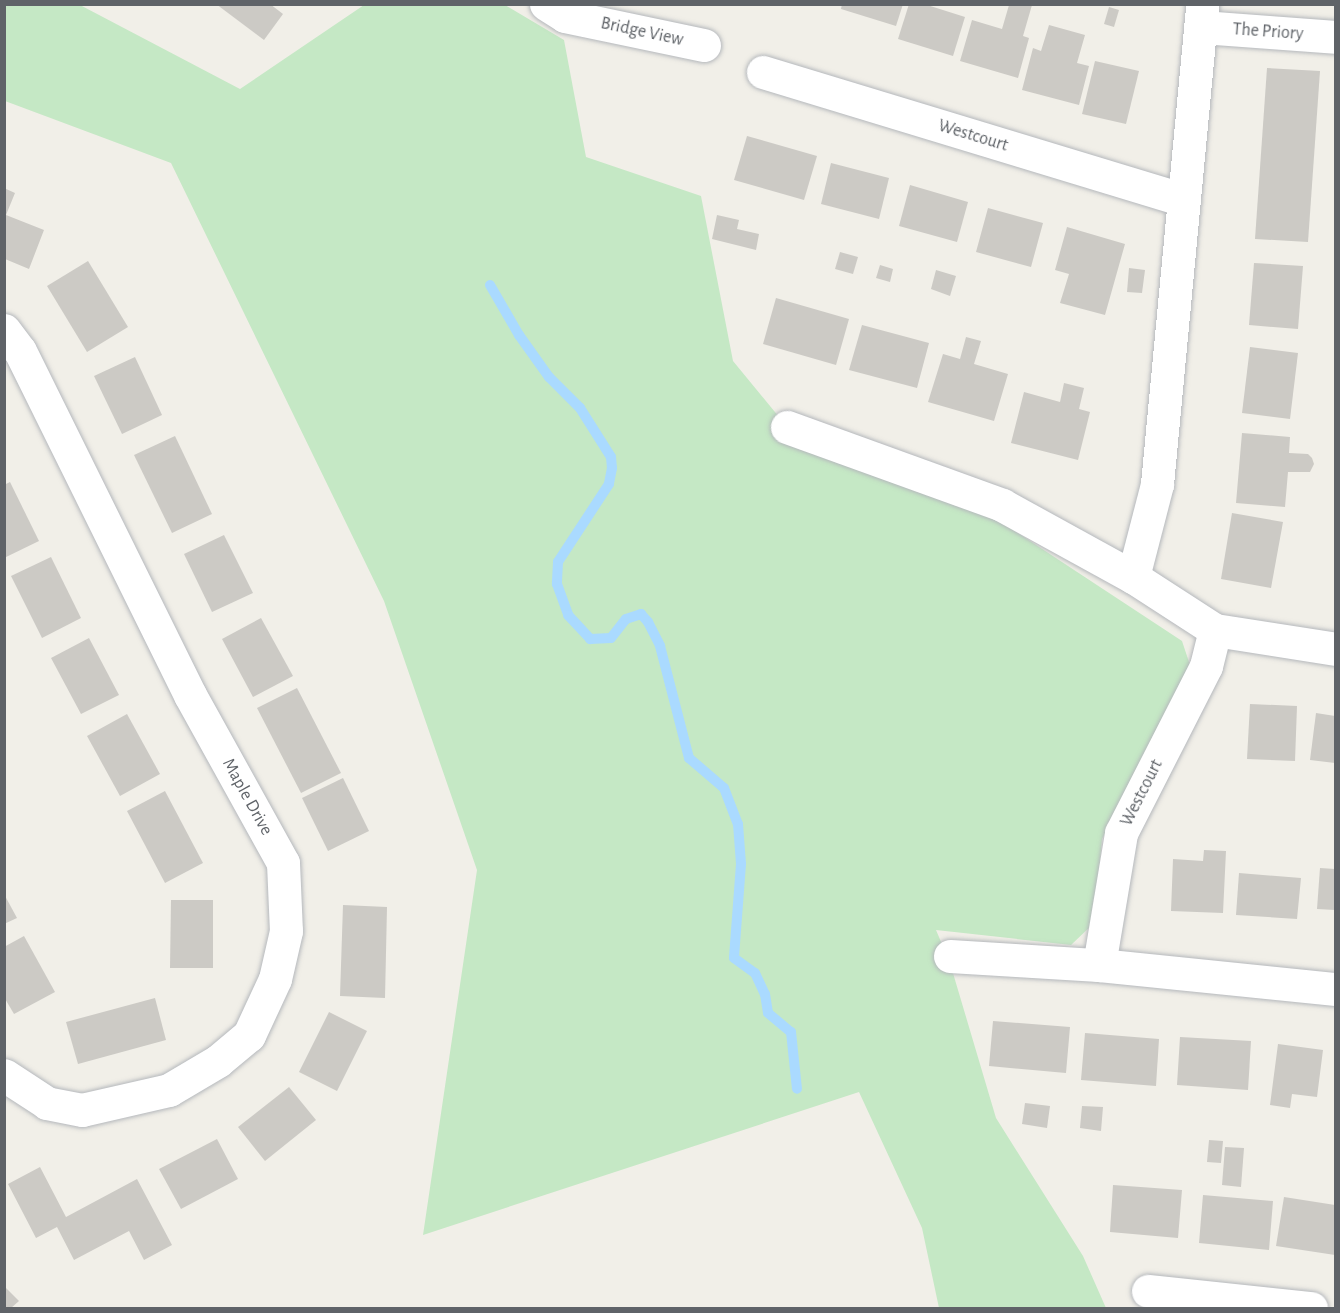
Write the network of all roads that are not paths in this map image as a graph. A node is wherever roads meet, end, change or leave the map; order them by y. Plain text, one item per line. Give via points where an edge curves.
1 (546, 4) edge
2 (1202, 16) edge
3 (1335, 37) edge
4 (705, 45) dead end
5 (763, 72) dead end
6 (1182, 199) junction
7 (4, 330) edge
8 (787, 427) dead end
9 (1133, 577) junction
10 (1215, 630) junction
11 (1335, 649) edge
12 (950, 956) dead end
13 (1099, 965) junction
14 (1335, 989) edge
15 (4, 1075) edge
16 (1148, 1291) dead end
17 (1311, 1308) edge

1 - 4 street, Bridge View via 565,16
2 - 3 street, The Priory
2 - 6 street
5 - 6 street, Westcourt
6 - 9 street via 1157,484
7 - 15 street, Maple Drive via 20,351 190,695 283,863 286,931 275,979 249,1035 218,1061 169,1090 82,1110 46,1103
8 - 9 street via 1002,506
9 - 10 street
10 - 11 street
10 - 13 street, Westcourt via 1206,666 1121,833
12 - 13 street
13 - 14 street
16 - 17 street

